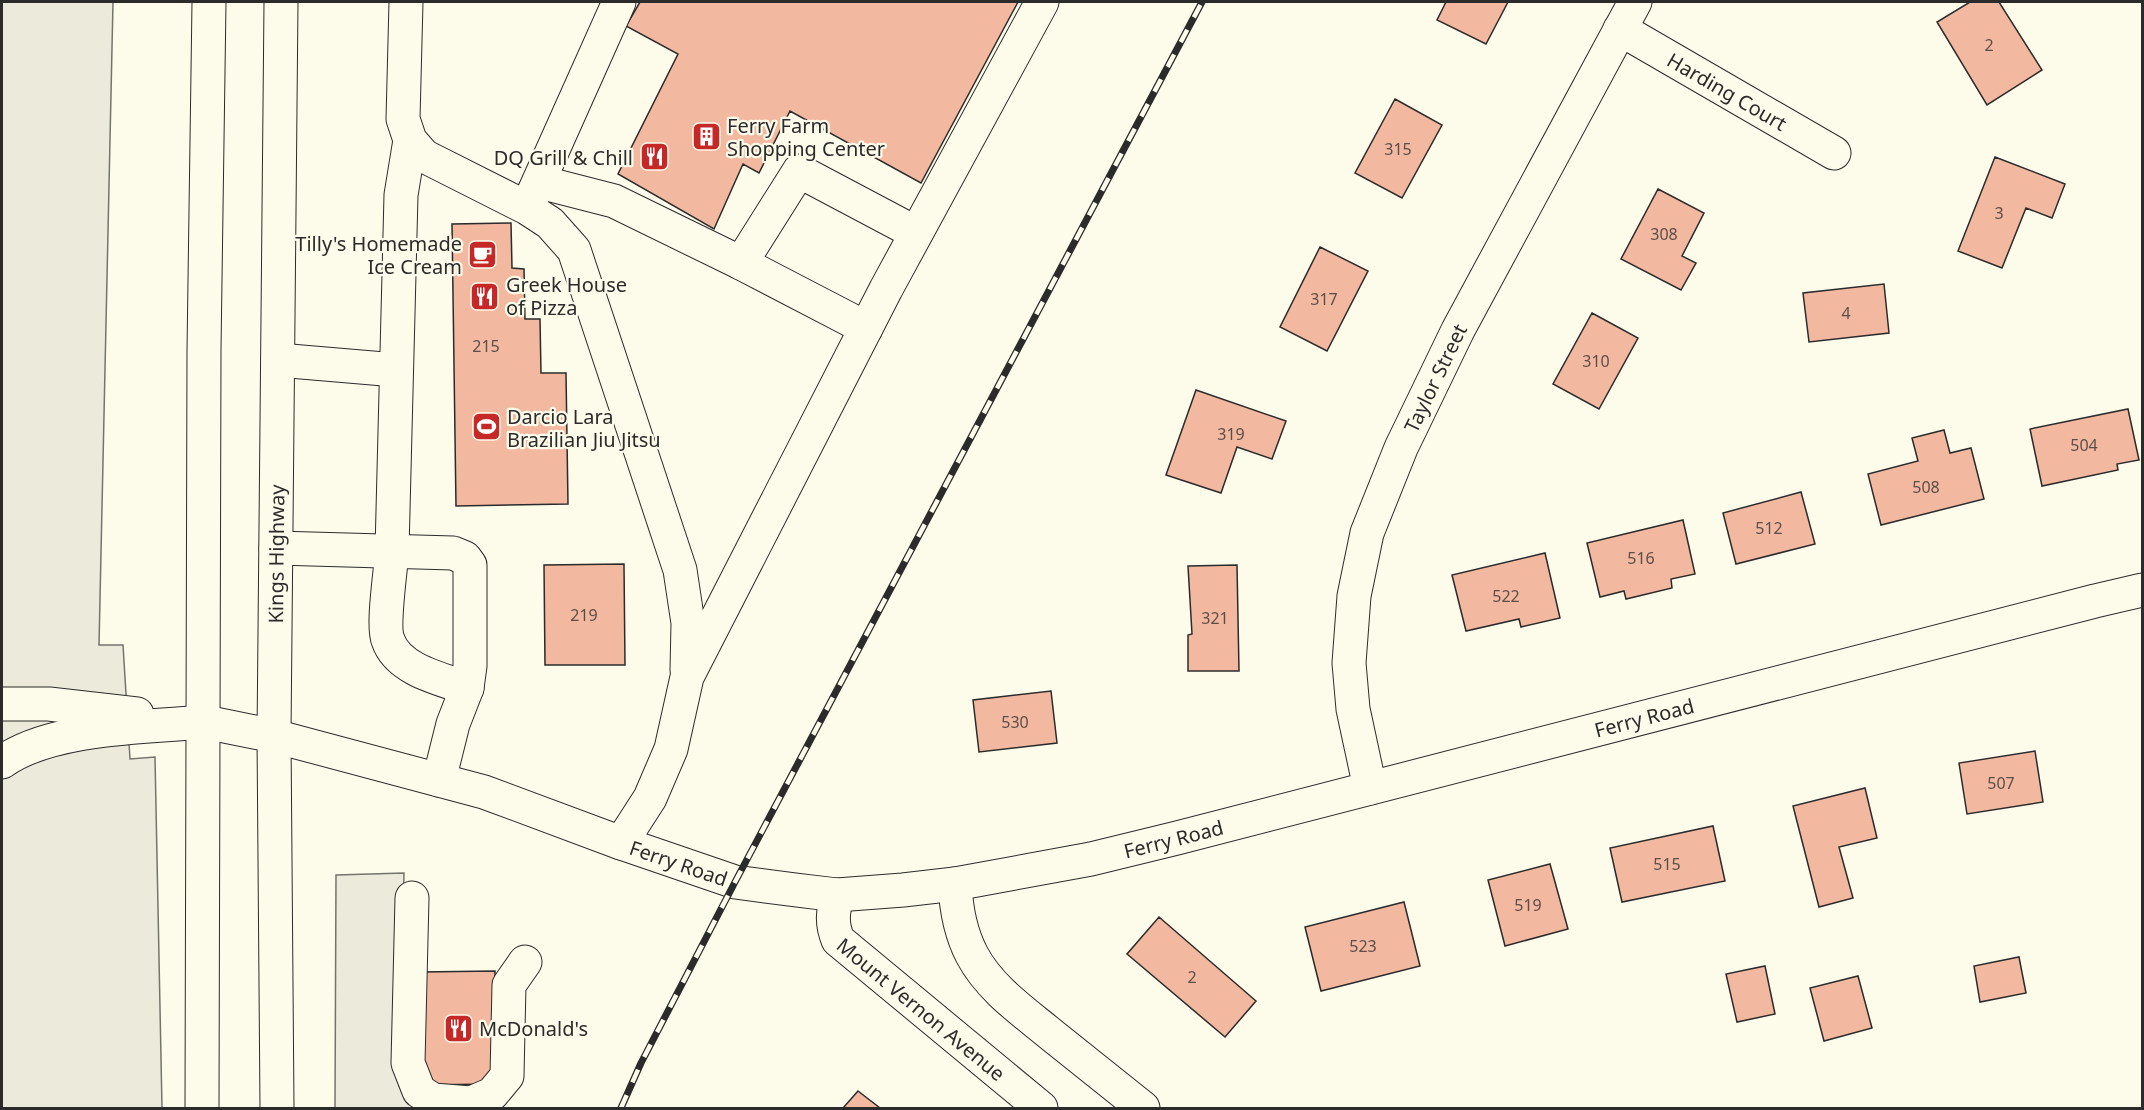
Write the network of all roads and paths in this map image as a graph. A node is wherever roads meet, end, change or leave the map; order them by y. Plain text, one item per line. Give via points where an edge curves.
1 (209, 2) edge
2 (281, 2) edge
3 (406, 2) edge
4 (619, 2) edge
5 (1042, 2) edge
6 (1628, 15) edge
7 (410, 140) junction
8 (1834, 153) dead end
9 (533, 195) junction
10 (916, 233) junction
11 (741, 263) junction
12 (866, 328) junction
13 (278, 360) junction
14 (396, 370) junction
15 (276, 548) junction
16 (392, 552) junction
17 (2142, 590) edge
18 (687, 677) junction
19 (467, 688) junction
20 (2, 704) edge
21 (205, 722) junction
22 (274, 736) junction
23 (2, 762) edge
24 (439, 780) junction
25 (1370, 788) junction
26 (621, 843) junction
27 (955, 884) junction
28 (837, 895) junction
29 (412, 898) dead end
30 (525, 962) dead end
31 (202, 1108) edge
32 (277, 1108) edge
33 (1041, 1108) edge
34 (1143, 1108) edge

1 - 21 main road via 204,350
2 - 13 main road, Kings Highway
3 - 7 main road via 403,119
4 - 9 main road
5 - 10 main road
6 - 8 main road, Harding Court
6 - 25 main road, Taylor Street via 1458,330 1401,448 1367,533 1354,596 1349,663 1353,709
7 - 9 main road via 424,156
7 - 14 main road via 401,195
9 - 11 main road via 614,201
9 - 18 main road via 550,223 574,250 680,570 688,622
10 - 11 main road via 799,171
10 - 12 main road
11 - 12 main road
12 - 18 main road
13 - 14 main road
13 - 15 main road, Kings Highway
14 - 16 main road
15 - 16 main road
15 - 22 main road, Kings Highway
16 - 19 main road via 388,640 415,669
16 - 19 main road via 453,554 465,558 470,565
17 - 25 main road, Ferry Road
18 - 26 main road via 671,749 650,798
19 - 24 main road
20 - 21 main road via 49,704
21 - 22 main road, Ferry Road
21 - 23 main road via 94,732 30,747
21 - 31 main road
22 - 24 main road, Ferry Road
22 - 32 main road, Kings Highway
24 - 26 main road, Ferry Road via 484,792
25 - 27 main road, Ferry Road via 1113,854
26 - 28 main road, Ferry Road via 735,882
27 - 28 main road, Ferry Road
27 - 34 main road via 964,938 996,987
28 - 33 main road, Mount Vernon Avenue via 832,914 838,940
29 - 30 main road via 408,1063 419,1091 433,1100 471,1103 492,1094 507,1076 509,985

